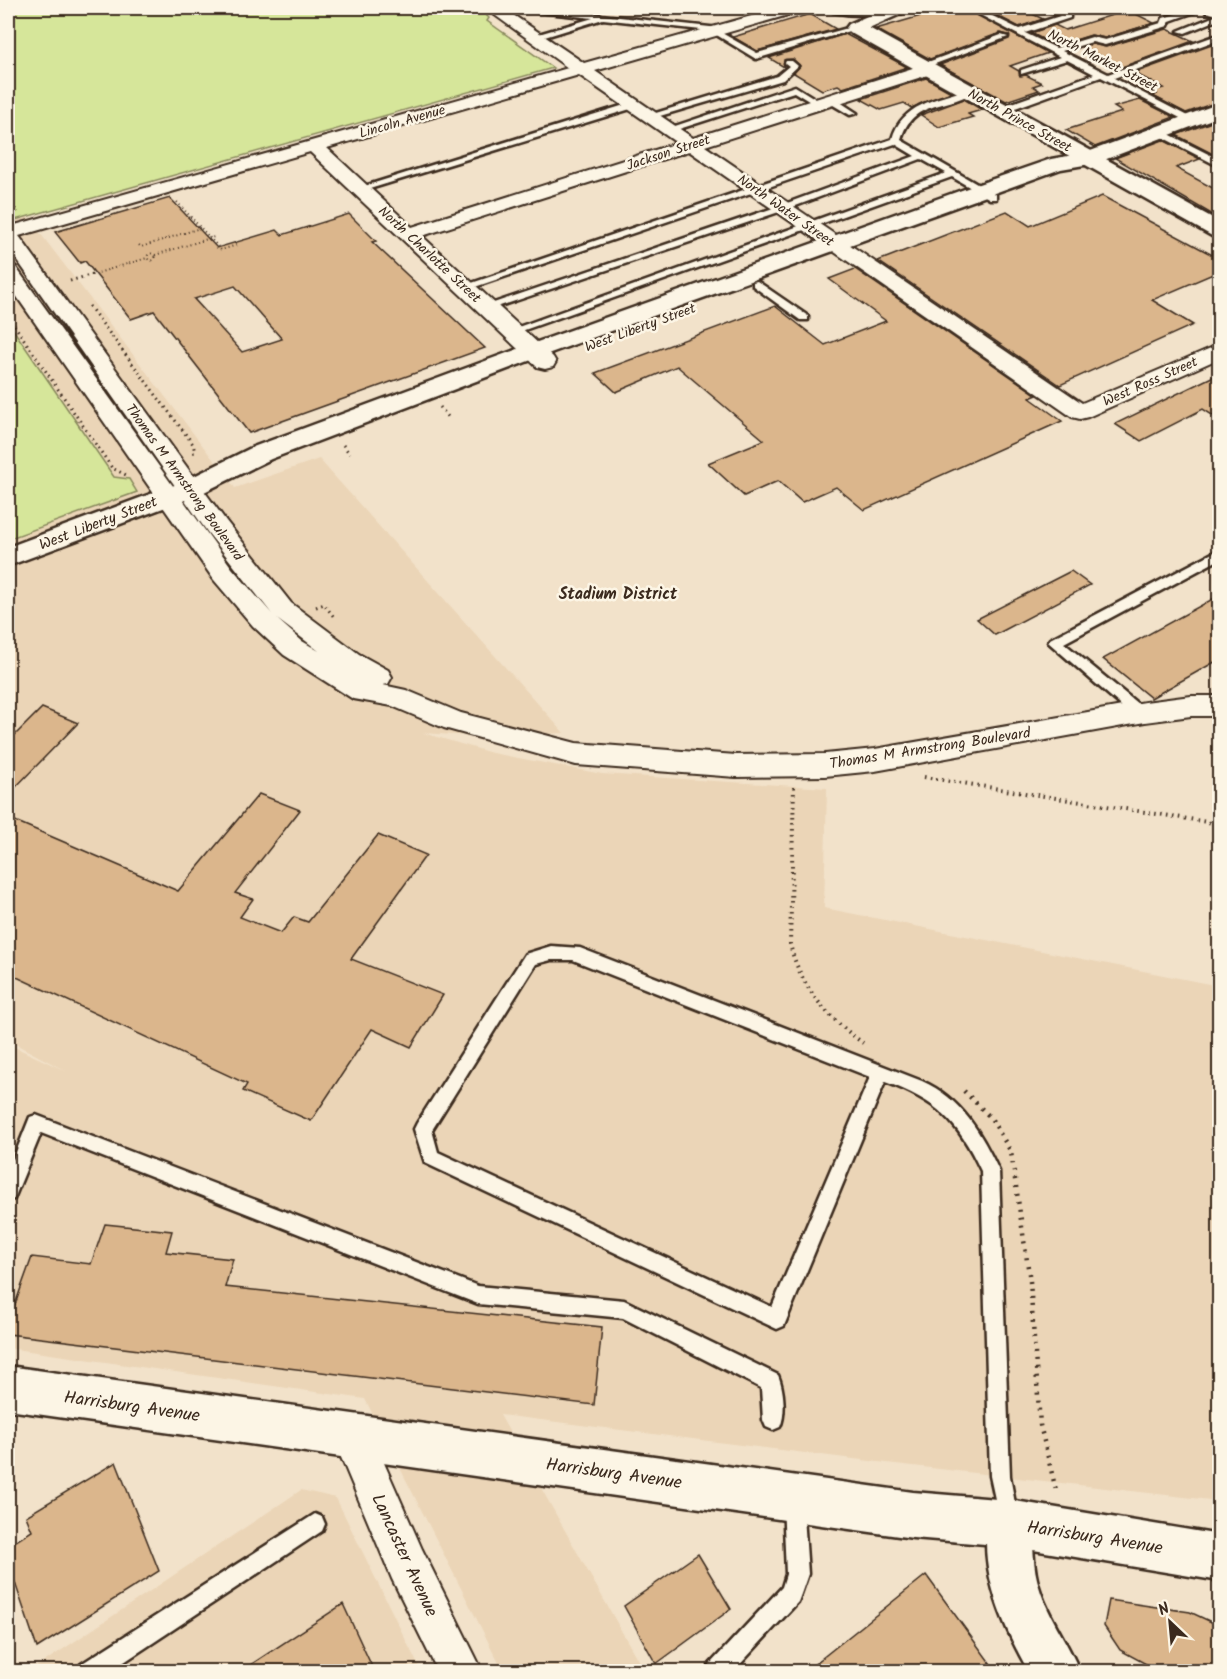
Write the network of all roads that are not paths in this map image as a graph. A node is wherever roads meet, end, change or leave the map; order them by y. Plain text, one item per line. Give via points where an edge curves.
1 (493, 8) edge
2 (521, 8) edge
3 (796, 8) edge
4 (821, 8) edge
5 (839, 8) edge
6 (886, 8) edge
7 (899, 8) edge
8 (970, 8) edge
9 (1048, 8) edge
10 (1202, 8) edge
11 (1212, 8) edge
12 (1220, 11) edge
13 (1220, 16) edge
14 (606, 17) junction
15 (855, 28) junction
16 (717, 31) junction
17 (1182, 31) dead end
18 (1019, 32) junction
19 (1220, 36) edge
20 (1004, 37) dead end
21 (535, 38) junction
22 (1055, 51) junction
23 (1067, 57) junction
24 (789, 63) dead end
25 (925, 68) junction
26 (582, 70) junction
27 (1024, 72) dead end
28 (1101, 74) junction
29 (778, 78) junction
30 (795, 89) junction
31 (969, 92) junction
32 (825, 102) junction
33 (998, 108) junction
34 (642, 110) junction
35 (853, 113) dead end
36 (1210, 115) edge
37 (670, 129) junction
38 (1159, 132) junction
39 (896, 141) junction
40 (692, 145) junction
41 (314, 146) junction
42 (922, 156) junction
43 (1089, 159) junction
44 (1220, 164) edge
45 (953, 174) junction
46 (360, 189) junction
47 (755, 189) junction
48 (986, 194) junction
49 (782, 208) junction
50 (807, 225) junction
51 (1220, 231) edge
52 (8, 233) edge
53 (409, 234) junction
54 (839, 247) junction
55 (8, 270) edge
56 (757, 284) junction
57 (465, 287) junction
58 (487, 307) junction
59 (804, 318) dead end
60 (512, 331) junction
61 (1220, 350) edge
62 (539, 357) junction
63 (1080, 412) joint
64 (179, 493) junction
65 (1220, 553) edge
66 (8, 557) edge
67 (1220, 706) edge
68 (1139, 713) junction
69 (880, 1073) junction
70 (8, 1193) edge
71 (8, 1388) edge
72 (773, 1420) dead end
73 (352, 1436) junction
74 (793, 1498) junction
75 (1009, 1523) junction
76 (315, 1524) dead end
77 (1220, 1558) edge
78 (89, 1671) edge
79 (461, 1671) edge
80 (718, 1671) edge
81 (1056, 1671) edge

1 - 21 street, North Water Street
2 - 14 lane
3 - 16 street, Lincoln Avenue
4 - 15 main road, North Prince Street
5 - 6 main road
7 - 15 main road
8 - 18 lane, North Market Street
9 - 18 lane via 1067,16
10 - 22 lane via 1105,43 1092,39
11 - 12 main road
13 - 17 lane
14 - 16 lane
14 - 21 lane
15 - 16 lane via 756,56
15 - 25 main road, North Prince Street
16 - 26 street, Lincoln Avenue
18 - 22 lane, North Market Street
19 - 28 lane
20 - 25 lane
21 - 26 street, North Water Street
22 - 23 lane, North Market Street
23 - 27 lane
23 - 28 lane, North Market Street
24 - 29 lane via 794,66
25 - 31 main road, North Prince Street
25 - 32 street, Jackson Street
26 - 34 street, North Water Street
26 - 41 street, Lincoln Avenue
28 - 33 lane
28 - 36 lane, North Market Street
29 - 30 lane
29 - 34 lane
30 - 32 lane
30 - 37 lane
31 - 33 main road, North Prince Street
31 - 39 lane via 914,111 902,124
32 - 35 lane
32 - 40 street, Jackson Street
33 - 43 main road, North Prince Street
34 - 37 street, North Water Street
34 - 46 lane
36 - 38 main road, West Liberty Street
37 - 40 street, North Water Street
38 - 43 main road, West Liberty Street
38 - 44 lane
39 - 42 lane
39 - 47 lane
40 - 47 street, North Water Street
40 - 53 street, Jackson Street
41 - 46 street, North Charlotte Street
41 - 52 street, Lincoln Avenue
42 - 45 lane
42 - 49 lane
43 - 48 main road, West Liberty Street via 1074,172 1034,187
43 - 51 main road, North Prince Street
45 - 48 lane
45 - 50 lane
46 - 53 street, North Charlotte Street
47 - 49 street, North Water Street
47 - 57 lane
48 - 54 main road, West Liberty Street
49 - 50 street, North Water Street
49 - 58 lane
50 - 54 street, North Water Street
50 - 60 lane
52 - 64 street, Thomas M Armstrong Boulevard
53 - 57 street, North Charlotte Street
54 - 56 main road, West Liberty Street
54 - 62 main road, West Liberty Street
54 - 63 street, North Water Street
55 - 64 street, Thomas M Armstrong Boulevard
56 - 59 lane
56 - 62 main road, West Liberty Street
57 - 58 street, North Charlotte Street
58 - 60 street, North Charlotte Street
60 - 62 street, North Charlotte Street
61 - 63 street, West Ross Street
62 - 64 main road, West Liberty Street via 262,453
62 - 64 main road, West Liberty Street via 480,394 285,466
64 - 66 main road, West Liberty Street
64 - 68 street, Thomas M Armstrong Boulevard via 223,574 262,620 293,648 363,692 396,697 454,721 576,754 747,766 825,765 874,760
65 - 68 lane via 1054,642
67 - 68 street, Thomas M Armstrong Boulevard
69 - 69 lane via 777,1318 431,1157 423,1129 531,960 551,953 574,953
69 - 75 lane via 928,1092 954,1112 977,1141 990,1171 1000,1476
70 - 72 lane via 36,1123 478,1295 624,1309 771,1382
71 - 73 main road, Harrisburg Avenue
73 - 74 main road, Harrisburg Avenue
73 - 79 street, Lancaster Avenue via 407,1564
74 - 75 main road, Harrisburg Avenue via 913,1515
74 - 80 lane via 797,1574 790,1594
75 - 77 main road, Harrisburg Avenue
75 - 81 main road via 1013,1578 1029,1626
76 - 78 lane

